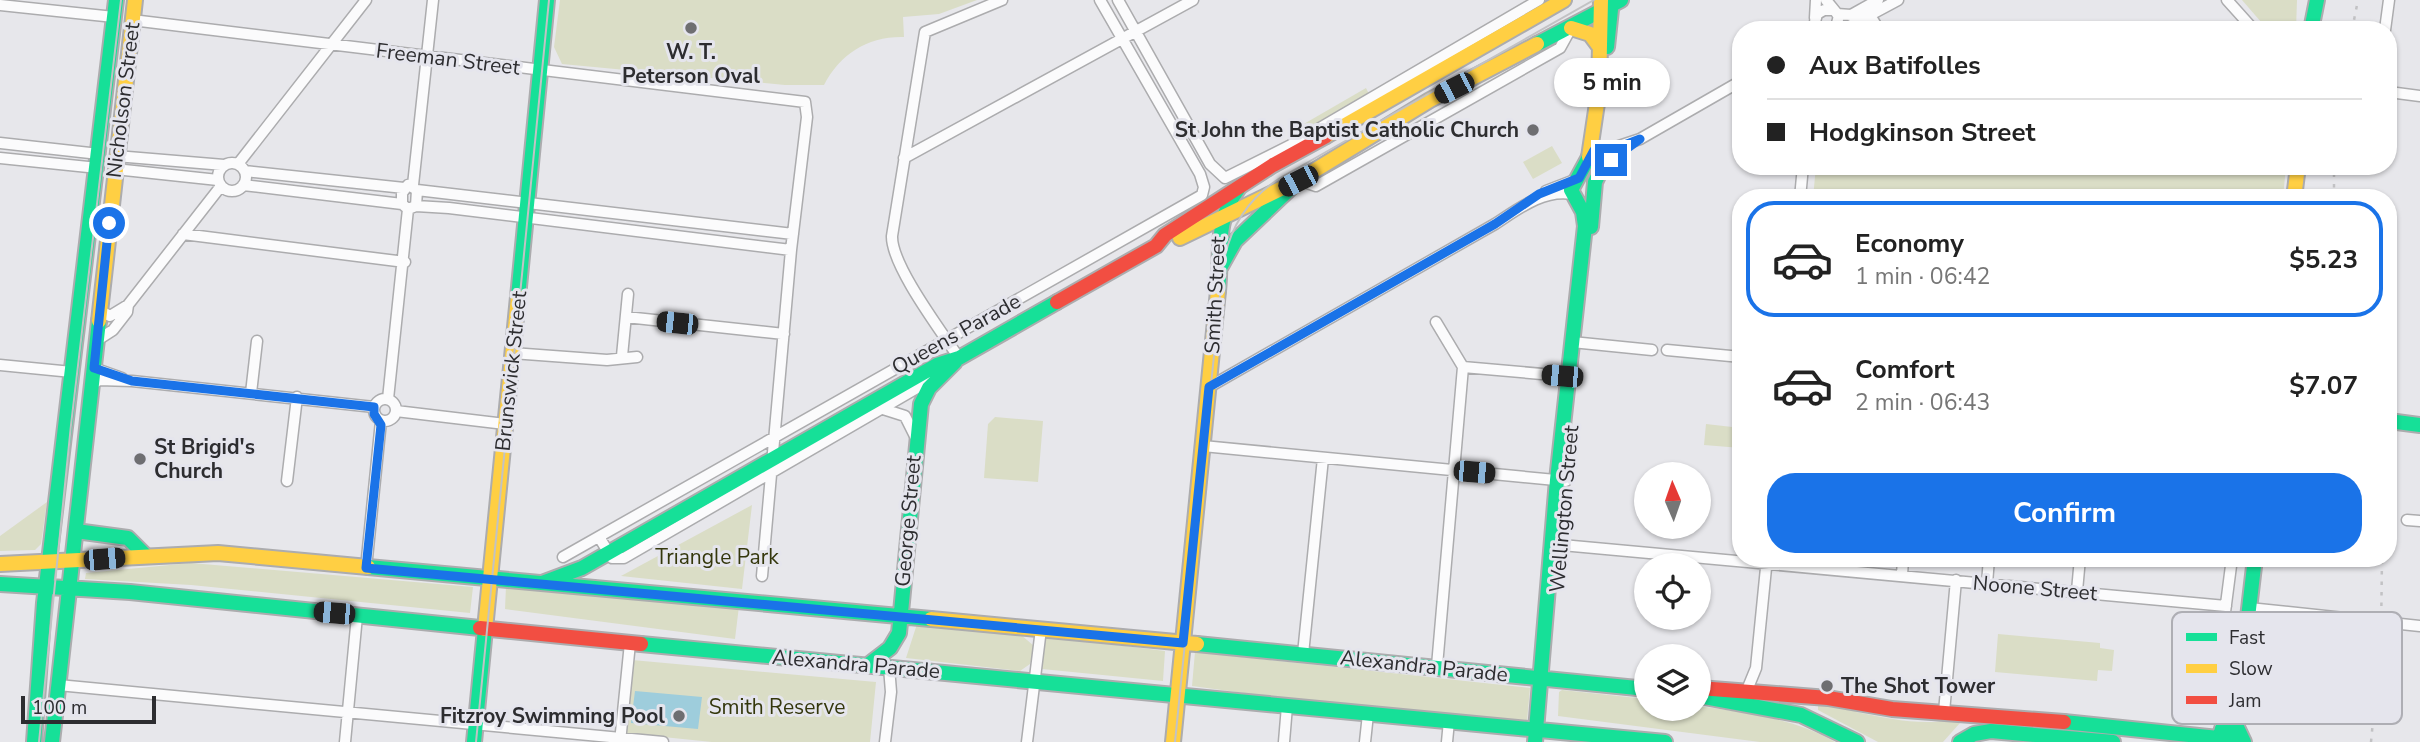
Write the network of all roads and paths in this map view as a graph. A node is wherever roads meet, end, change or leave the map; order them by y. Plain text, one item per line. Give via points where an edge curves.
1 (116, 0) edge
2 (135, 0) edge
3 (366, 0) edge
4 (433, 0) edge
5 (547, 0) edge
6 (1002, 0) edge
7 (1100, 0) edge
8 (1118, 0) edge
9 (1193, 0) edge
10 (1539, 0) edge
11 (1564, 0) edge
12 (1816, 0) edge
13 (1826, 0) edge
14 (1878, 0) edge
15 (1898, 0) edge
16 (2227, 0) edge
17 (2307, 0) edge
18 (2317, 0) edge
19 (2389, 0) edge
20 (1, 3) edge
21 (1609, 3) edge
22 (0, 11) edge
23 (1835, 12) junction
24 (1866, 15) junction
25 (114, 17) junction
26 (132, 20) junction
27 (1814, 21) edge
28 (1816, 21) edge
29 (1838, 21) edge
30 (1856, 21) edge
31 (1868, 21) edge
32 (1871, 21) edge
33 (2246, 21) edge
34 (2310, 21) edge
35 (2312, 21) edge
36 (2386, 21) edge
37 (1571, 28) junction
38 (1135, 33) junction
39 (1123, 39) junction
40 (334, 43) junction
41 (1599, 46) junction
42 (427, 56) junction
43 (540, 70) junction
44 (1732, 86) edge
45 (2397, 93) edge
46 (2420, 96) edge
47 (1177, 109) junction
48 (1165, 115) junction
49 (0, 143) edge
50 (1601, 154) junction
51 (0, 158) edge
52 (904, 158) junction
53 (98, 161) junction
54 (115, 162) junction
55 (224, 165) junction
56 (242, 168) junction
57 (1213, 169) junction
58 (1201, 176) junction
59 (1578, 179) junction
60 (1298, 181) junction
61 (220, 183) junction
62 (243, 185) junction
63 (411, 187) junction
64 (1239, 188) junction
65 (1593, 192) junction
66 (1574, 197) junction
67 (408, 206) junction
68 (1522, 206) junction
69 (526, 210) junction
70 (1222, 215) junction
71 (183, 234) junction
72 (793, 234) junction
73 (1156, 246) junction
74 (89, 248) junction
75 (106, 250) junction
76 (791, 250) junction
77 (405, 262) junction
78 (1220, 270) junction
79 (628, 294) dead end
80 (128, 305) junction
81 (101, 312) junction
82 (626, 317) junction
83 (1436, 322) dead end
84 (117, 325) junction
85 (784, 334) junction
86 (96, 341) junction
87 (257, 341) dead end
88 (943, 341) junction
89 (1575, 343) junction
90 (1652, 349) dead end
91 (1667, 350) dead end
92 (512, 353) junction
93 (622, 356) junction
94 (1732, 356) edge
95 (637, 358) dead end
96 (959, 358) junction
97 (0, 365) edge
98 (944, 367) junction
99 (1463, 367) junction
100 (94, 368) junction
101 (72, 372) junction
102 (1572, 377) junction
103 (132, 381) junction
104 (93, 384) junction
105 (1209, 387) junction
106 (251, 393) junction
107 (904, 396) junction
108 (297, 397) junction
109 (388, 399) junction
110 (879, 405) junction
111 (374, 407) junction
112 (920, 407) junction
113 (396, 411) junction
114 (381, 421) junction
115 (2397, 422) edge
116 (505, 424) junction
117 (2420, 425) edge
118 (776, 435) junction
119 (916, 439) junction
120 (1202, 446) junction
121 (1323, 458) junction
122 (773, 466) junction
123 (1456, 471) junction
124 (705, 476) junction
125 (287, 481) dead end
126 (1561, 481) junction
127 (717, 497) junction
128 (2407, 520) dead end
129 (2420, 521) edge
130 (76, 531) junction
131 (599, 537) junction
132 (1555, 544) junction
133 (608, 553) junction
134 (146, 556) junction
135 (563, 557) dead end
136 (1732, 558) edge
137 (72, 562) junction
138 (50, 563) junction
139 (0, 564) edge
140 (1766, 567) edge
141 (1821, 567) edge
142 (1902, 567) edge
143 (1988, 567) edge
144 (2079, 567) edge
145 (2231, 567) edge
146 (2254, 567) edge
147 (366, 568) junction
148 (762, 576) dead end
149 (1902, 576) junction
150 (489, 580) junction
151 (1956, 580) junction
152 (1987, 583) junction
153 (0, 584) edge
154 (540, 584) junction
155 (47, 587) junction
156 (69, 589) junction
157 (2077, 592) junction
158 (2226, 606) junction
159 (2249, 608) junction
160 (2225, 612) edge
161 (2249, 612) edge
162 (2287, 612) edge
163 (358, 616) junction
164 (900, 616) junction
165 (2402, 624) edge
166 (2420, 626) edge
167 (485, 628) junction
168 (1041, 629) junction
169 (630, 643) junction
170 (1183, 643) junction
171 (1303, 654) junction
172 (868, 665) junction
173 (1437, 666) junction
174 (889, 667) junction
175 (1756, 668) junction
176 (1545, 678) junction
177 (1034, 681) junction
178 (58, 685) junction
179 (1634, 688) edge
180 (1711, 690) edge
181 (1766, 693) junction
182 (1178, 695) junction
183 (1711, 696) edge
184 (1742, 696) junction
185 (1287, 706) junction
186 (348, 712) junction
187 (1944, 712) junction
188 (1368, 714) junction
189 (1449, 721) junction
190 (476, 724) junction
191 (1540, 736) edge
192 (2224, 736) edge
193 (620, 740) edge
194 (33, 742) edge
195 (52, 742) edge
196 (345, 742) edge
197 (474, 742) edge
198 (663, 742) edge
199 (885, 742) edge
200 (1027, 742) edge
201 (1173, 742) edge
202 (1284, 742) edge
203 (1365, 742) edge
204 (1447, 742) edge
205 (1657, 742) edge
206 (1857, 742) edge
207 (1960, 742) edge
208 (2113, 742) edge
209 (2244, 742) edge

1 - 25 main road, Nicholson Street
2 - 26 main road, Nicholson Street
3 - 40 street
4 - 42 street
5 - 43 main road, Brunswick Street
6 - 52 street via 926,30
7 - 39 street
8 - 38 street
9 - 38 street
10 - 57 street via 1233,176 1224,178
11 - 64 main road, Queens Parade
12 - 27 street
13 - 23 street
14 - 24 street
15 - 24 street
16 - 33 street
17 - 34 main road
18 - 35 main road
19 - 36 street
20 - 22 street
20 - 25 street
21 - 37 main road, Queens Parade
21 - 41 main road
21 - 50 main road
23 - 24 street
23 - 28 street via 1823,10
23 - 29 street
24 - 30 street
24 - 31 street
24 - 32 street
25 - 53 main road, Nicholson Street
26 - 40 street, Freeman Street
26 - 54 main road, Nicholson Street
37 - 41 main road via 1590,34
37 - 60 main road, Queens Parade via 1430,100
38 - 39 street
38 - 47 street
39 - 48 street
39 - 52 street
40 - 42 street, Freeman Street
40 - 56 street
41 - 50 main road
42 - 43 street, Freeman Street
42 - 63 street
43 - 69 main road, Brunswick Street
43 - 72 street, Freeman Street via 803,105
44 - 50 street via 1640,139
45 - 46 street
47 - 48 street
47 - 57 street
48 - 58 street
49 - 53 street
50 - 59 main road
50 - 65 main road, Wellington Street
51 - 53 street
52 - 88 street via 892,245
53 - 74 main road, Nicholson Street
54 - 55 street
54 - 61 street
54 - 75 main road, Nicholson Street
55 - 56 street
55 - 61 street via 218,172
56 - 62 street
56 - 63 street
57 - 58 street
58 - 88 street, Queens Parade via 1201,195
59 - 66 main road via 1572,186
59 - 68 street via 1544,191
60 - 70 main road, Queens Parade
60 - 78 main road via 1235,237
61 - 62 street via 233,191
61 - 71 street
62 - 67 street
63 - 67 street
63 - 67 street
63 - 69 street
64 - 70 main road, Smith Street
64 - 73 main road, Queens Parade via 1165,235
65 - 66 main road via 1588,201
65 - 89 main road, Wellington Street
66 - 68 street via 1553,194
66 - 89 main road, Wellington Street via 1585,226
67 - 69 street
67 - 77 street
68 - 105 street
69 - 72 street
69 - 76 street
69 - 92 main road, Brunswick Street
70 - 73 main road, Queens Parade via 1167,246
70 - 78 main road, Smith Street via 1217,248
71 - 77 street
71 - 80 street
72 - 76 street
73 - 96 main road, Queens Parade
74 - 75 main road
74 - 101 main road, Nicholson Street
75 - 81 main road, Nicholson Street
76 - 85 street
77 - 109 street
78 - 105 main road, Smith Street
79 - 82 street
80 - 81 street via 110,316
80 - 84 street
81 - 84 street
81 - 86 main road, Nicholson Street
82 - 85 street
82 - 93 street
83 - 99 street
84 - 86 street
85 - 118 street
86 - 100 main road, Nicholson Street
87 - 106 street
88 - 96 street
88 - 98 street
88 - 118 street, Queens Parade
89 - 90 street
89 - 102 main road, Wellington Street
91 - 94 street
92 - 93 street via 607,360
92 - 116 main road, Brunswick Street
93 - 95 street
96 - 98 main road, Queens Parade
97 - 101 street
98 - 107 street, Queens Parade
98 - 110 main road, Queens Parade
98 - 112 main road, Queens Parade
99 - 102 street
99 - 123 street
100 - 103 street
100 - 104 main road, Nicholson Street
101 - 138 main road, Nicholson Street
102 - 126 main road, Wellington Street
103 - 104 street via 99,380
103 - 106 street
104 - 130 main road, Nicholson Street
105 - 120 main road, Smith Street
106 - 108 street
107 - 110 main road via 891,396
107 - 112 main road
108 - 111 street
108 - 125 street
109 - 111 street
109 - 113 street
110 - 119 street via 905,416
110 - 122 main road, Queens Parade
111 - 114 street
112 - 119 main road, George Street
113 - 114 street via 392,419
113 - 116 street
114 - 147 street
115 - 117 main road
116 - 150 main road, Brunswick Street
118 - 122 street
118 - 124 street, Queens Parade
119 - 164 main road, George Street
120 - 121 street
120 - 170 main road, Smith Street
121 - 123 street
121 - 171 street
122 - 127 main road, Queens Parade
122 - 148 street
123 - 126 street
123 - 173 street
124 - 127 street
124 - 131 street, Queens Parade
126 - 132 main road, Wellington Street
127 - 133 main road, Queens Parade
128 - 129 street
130 - 134 main road via 128,538
130 - 137 main road, Nicholson Street
131 - 133 street
131 - 135 street, Queens Parade
132 - 136 street, Noone Street
132 - 176 main road, Wellington Street
133 - 154 main road, Queens Parade
134 - 137 main road, Alexandra Parade
134 - 147 main road, Alexandra Parade via 218,553
137 - 138 main road, Alexandra Parade
137 - 156 main road, Nicholson Street
138 - 139 main road, Alexandra Parade
138 - 155 main road, Nicholson Street
140 - 175 street
141 - 149 street, Noone Street
142 - 149 street
143 - 152 street
144 - 157 street
145 - 158 street
146 - 159 main road
147 - 150 main road, Alexandra Parade
149 - 151 street, Noone Street
150 - 154 main road, Alexandra Parade
150 - 167 main road, Brunswick Street
151 - 152 street, Noone Street
151 - 187 street
152 - 157 street, Noone Street
153 - 155 main road, Alexandra Parade
154 - 164 main road, Alexandra Parade
155 - 156 main road, Alexandra Parade
155 - 194 main road, Nicholson Street
156 - 163 main road, Alexandra Parade
156 - 178 main road, Nicholson Street
157 - 158 street, Noone Street
158 - 160 street
159 - 161 main road
159 - 162 street
163 - 167 main road, Alexandra Parade
163 - 186 street
164 - 168 main road, Alexandra Parade
164 - 172 main road, George Street via 895,641
165 - 166 street
167 - 169 main road, Alexandra Parade
167 - 190 main road, Brunswick Street
168 - 170 main road, Alexandra Parade
168 - 177 street
169 - 172 main road, Alexandra Parade
169 - 193 street
170 - 171 main road, Alexandra Parade
170 - 182 main road, Smith Street
171 - 173 main road, Alexandra Parade
172 - 174 main road, Alexandra Parade
173 - 176 main road, Alexandra Parade
174 - 177 main road, Alexandra Parade
174 - 199 street
175 - 181 street
175 - 184 street
176 - 179 main road, Alexandra Parade
176 - 191 main road, Wellington Street
177 - 182 main road, Alexandra Parade
177 - 200 street
178 - 186 street
178 - 195 main road, Nicholson Street
180 - 184 main road
181 - 184 main road
181 - 187 main road
182 - 185 main road, Alexandra Parade
182 - 201 main road, Smith Street
183 - 184 main road
184 - 206 main road via 1800,714
185 - 188 main road, Alexandra Parade
185 - 202 street
186 - 190 street
186 - 196 street
187 - 192 main road
188 - 189 main road, Alexandra Parade
188 - 203 street
189 - 191 main road, Alexandra Parade
189 - 204 street
190 - 193 street
190 - 197 main road, Brunswick Street
191 - 205 main road, Alexandra Parade
192 - 209 main road
193 - 198 street
207 - 208 main road via 1991,731

